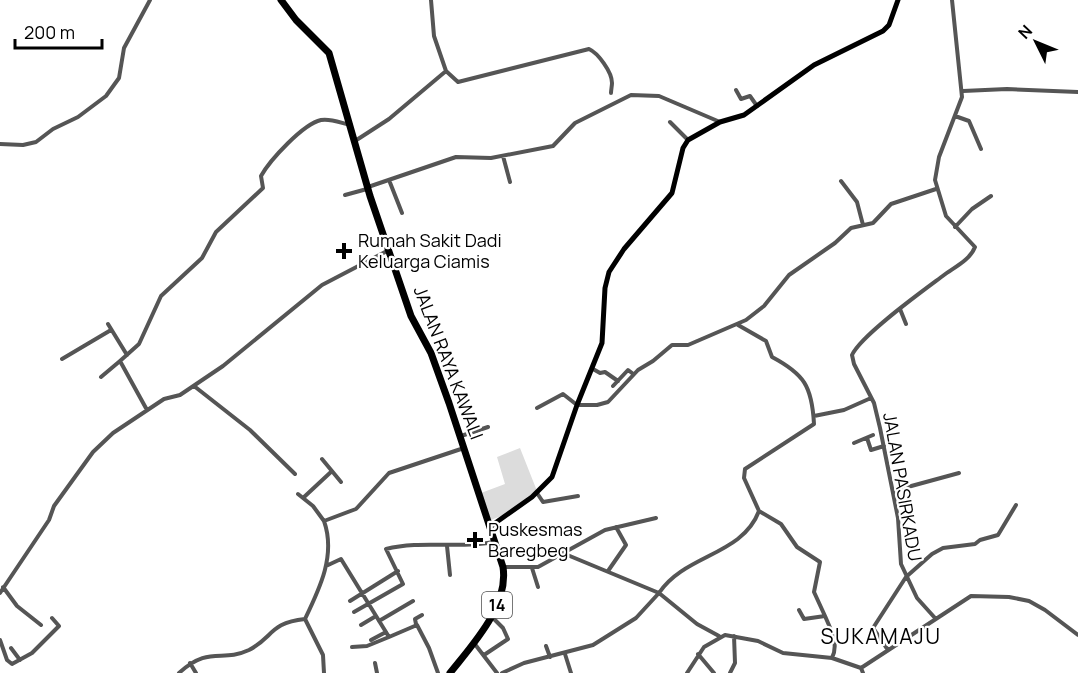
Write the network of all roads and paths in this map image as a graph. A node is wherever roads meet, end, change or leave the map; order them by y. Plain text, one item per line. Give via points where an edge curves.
1 (150, 0) edge
2 (281, 0) edge
3 (431, 0) edge
4 (898, 0) edge
5 (952, 0) edge
6 (446, 71) junction
7 (736, 90) dead end
8 (963, 91) junction
9 (1078, 92) edge
10 (611, 93) dead end
11 (758, 107) junction
12 (955, 116) junction
13 (670, 122) dead end
14 (720, 122) junction
15 (351, 125) junction
16 (688, 140) junction
17 (355, 141) junction
18 (0, 144) edge
19 (981, 149) dead end
20 (503, 156) junction
21 (389, 180) junction
22 (841, 181) dead end
23 (510, 182) dead end
24 (368, 188) junction
25 (936, 189) junction
26 (345, 195) dead end
27 (992, 196) dead end
28 (402, 213) dead end
29 (863, 225) junction
30 (955, 227) junction
31 (390, 249) junction
32 (900, 309) junction
33 (108, 324) dead end
34 (737, 324) junction
35 (906, 324) dead end
36 (111, 330) junction
37 (127, 355) junction
38 (62, 359) dead end
39 (120, 361) junction
40 (594, 369) junction
41 (632, 373) dead end
42 (101, 377) dead end
43 (618, 381) junction
44 (194, 386) junction
45 (613, 386) dead end
46 (872, 398) junction
47 (577, 405) junction
48 (537, 408) dead end
49 (147, 410) junction
50 (814, 416) junction
51 (488, 427) dead end
52 (873, 435) dead end
53 (461, 436) junction
54 (867, 438) junction
55 (855, 443) dead end
56 (884, 446) junction
57 (464, 448) junction
58 (322, 459) dead end
59 (332, 471) junction
60 (959, 473) dead end
61 (295, 474) dead end
62 (341, 482) dead end
63 (893, 491) junction
64 (537, 493) junction
65 (298, 494) dead end
66 (578, 496) dead end
67 (303, 498) junction
68 (1016, 506) dead end
69 (759, 511) junction
70 (656, 518) dead end
71 (324, 521) junction
72 (491, 526) junction
73 (616, 526) junction
74 (494, 542) junction
75 (447, 546) junction
76 (565, 554) junction
77 (326, 566) junction
78 (503, 567) junction
79 (532, 568) junction
80 (398, 571) junction
81 (608, 571) junction
82 (450, 575) dead end
83 (906, 577) junction
84 (537, 587) dead end
85 (1, 590) edge
86 (361, 593) junction
87 (659, 593) junction
88 (350, 601) dead end
89 (413, 602) dead end
90 (368, 604) junction
91 (799, 610) dead end
92 (354, 612) dead end
93 (422, 615) dead end
94 (376, 616) junction
95 (491, 616) junction
96 (825, 616) junction
97 (52, 618) dead end
98 (935, 618) junction
99 (305, 619) junction
100 (379, 621) junction
101 (416, 624) junction
102 (41, 625) dead end
103 (361, 625) dead end
104 (386, 632) junction
105 (1078, 635) edge
106 (719, 636) junction
107 (734, 636) junction
108 (389, 637) junction
109 (0, 640) edge
110 (371, 640) dead end
111 (473, 643) junction
112 (546, 646) dead end
113 (352, 647) dead end
114 (10, 648) dead end
115 (888, 650) junction
116 (565, 654) junction
117 (698, 654) junction
118 (484, 655) junction
119 (550, 657) junction
120 (832, 658) junction
121 (20, 660) junction
122 (189, 663) junction
123 (375, 663) dead end
124 (862, 671) edge
125 (179, 673) edge
126 (196, 673) edge
127 (324, 673) edge
128 (377, 673) edge
129 (438, 673) edge
130 (450, 673) edge
131 (497, 673) edge
132 (502, 673) edge
133 (571, 673) edge
134 (687, 673) edge
135 (714, 673) edge
136 (730, 673) edge

1 - 18 street via 128,40 118,78 106,96 36,142
2 - 15 highway, JALAN RAYA KAWALI / 14 via 329,53
3 - 6 street via 434,36
4 - 11 main road via 883,31 814,65
5 - 8 street, JALAN PASIRKADU
6 - 10 street via 458,82 589,48 610,74
6 - 17 street via 389,119
7 - 11 street via 741,99 750,96
8 - 9 street
8 - 12 street, JALAN PASIRKADU
11 - 14 main road
12 - 19 street via 969,121
12 - 25 street, JALAN PASIRKADU via 936,168
13 - 16 street
14 - 16 main road
14 - 20 street via 659,96 631,94 575,123 555,145
15 - 17 highway, JALAN RAYA KAWALI / 14
15 - 37 street via 319,121 286,146 261,176 264,189 216,232 202,258 162,296 139,344
16 - 40 main road via 682,148 672,193 609,272 602,342
17 - 24 highway, JALAN RAYA KAWALI / 14
20 - 21 street via 456,157
20 - 23 street
21 - 24 street
21 - 28 street
22 - 29 street via 857,202
24 - 26 street
24 - 31 highway, JALAN RAYA KAWALI / 14
25 - 29 street via 891,204 873,223
25 - 30 street, JALAN PASIRKADU via 946,216
27 - 30 street via 972,208
29 - 34 street via 851,228 789,275 764,306
30 - 32 street, JALAN PASIRKADU via 974,244 974,251
31 - 44 street via 322,285
31 - 53 highway, JALAN RAYA KAWALI / 14 via 411,316 431,353
32 - 35 street
32 - 46 street, JALAN PASIRKADU via 852,355
33 - 36 street
34 - 47 street via 688,345 672,345 638,370 608,402
34 - 50 street via 766,341 772,357 797,372 807,388
36 - 37 street
36 - 38 street
37 - 39 street
39 - 42 street
39 - 49 street
40 - 43 street
40 - 47 main road
41 - 43 street via 628,370
43 - 45 street
44 - 49 street
44 - 61 street via 250,430
46 - 50 street via 844,410
46 - 56 street, JALAN PASIRKADU
47 - 48 street via 563,394
47 - 64 main road via 552,477
49 - 85 street via 93,452
50 - 69 street via 809,430 745,469 744,478
51 - 53 street
52 - 54 street
53 - 57 highway, JALAN RAYA KAWALI / 14
54 - 55 street
54 - 56 street via 871,450
56 - 63 street, JALAN PASIRKADU
57 - 71 street via 389,473 356,509
57 - 72 highway, JALAN RAYA KAWALI / 14
58 - 59 street
59 - 62 street
59 - 67 street
60 - 63 street
63 - 83 street, JALAN PASIRKADU via 900,564
64 - 66 street via 543,502
64 - 72 main road
65 - 67 street
67 - 71 street
68 - 83 street via 998,535 975,544 938,550
69 - 87 street via 736,542 694,563
69 - 96 street via 782,524 797,547 820,562 813,592
70 - 73 street
71 - 77 street via 330,542
72 - 74 highway, JALAN RAYA KAWALI / 14
73 - 76 street
73 - 81 street via 626,545
74 - 75 street
74 - 78 highway, JALAN RAYA KAWALI / 14
75 - 80 street via 408,544 386,549
75 - 82 street via 446,569
76 - 79 street
76 - 81 street
77 - 86 street via 340,558
77 - 99 street
78 - 79 street
78 - 95 highway, JALAN RAYA KAWALI / 14 via 502,591
79 - 84 street
80 - 86 street
80 - 90 street via 403,585
81 - 87 street
83 - 98 street, JALAN PASIRKADU via 917,598
83 - 115 street via 873,628
85 - 102 street
86 - 88 street
86 - 90 street
87 - 106 street via 697,624
87 - 116 street via 630,622 592,645
89 - 100 street
90 - 92 street
90 - 94 street
91 - 96 street via 804,619
93 - 101 street via 415,620
94 - 100 street
94 - 103 street
95 - 111 highway, JALAN RAYA KAWALI / 14
95 - 118 street via 508,639
96 - 120 street via 835,641
97 - 121 street via 59,626
98 - 105 street via 967,597 1009,597 1037,605
98 - 115 street
99 - 122 street via 276,627 244,652 202,657
99 - 127 street via 322,655
100 - 104 street
101 - 108 street
101 - 129 street
104 - 108 street
104 - 110 street
106 - 107 street
106 - 117 street
107 - 120 street via 758,641 783,653
107 - 136 street via 735,663
108 - 113 street
109 - 121 street via 10,663
111 - 118 street
111 - 130 highway, JALAN RAYA KAWALI / 14
112 - 119 street
114 - 121 street
115 - 124 street
116 - 119 street
116 - 133 street
117 - 134 street
117 - 135 street
118 - 131 street
119 - 132 street
120 - 124 street
122 - 125 street
122 - 126 street
123 - 128 street

